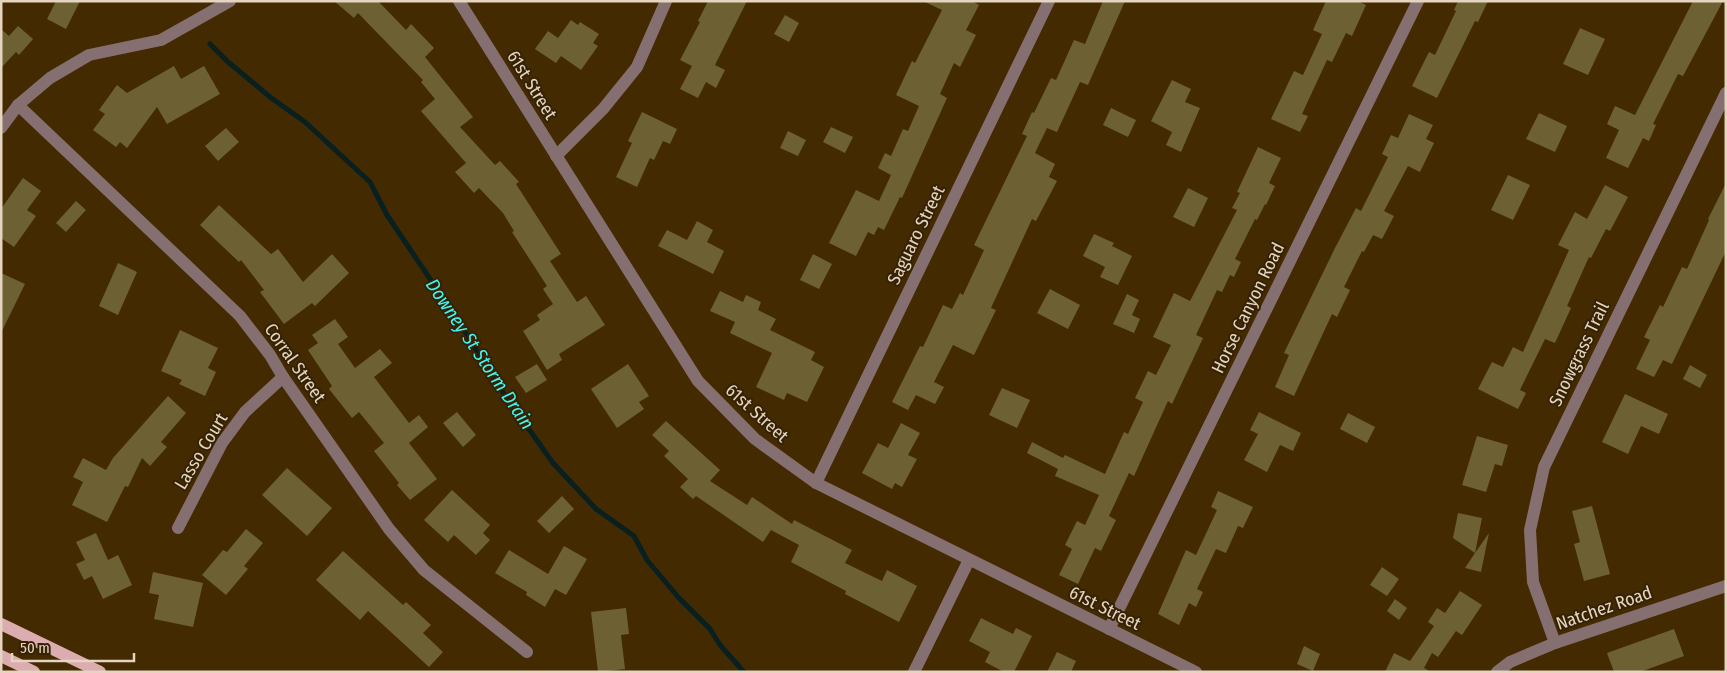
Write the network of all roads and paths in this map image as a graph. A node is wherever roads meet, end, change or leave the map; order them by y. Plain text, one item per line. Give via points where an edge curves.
1 (230, 1) edge
2 (458, 1) edge
3 (666, 1) edge
4 (1049, 1) edge
5 (1418, 1) edge
6 (1726, 93) edge
7 (18, 105) junction
8 (1, 128) edge
9 (556, 156) junction
10 (283, 377) junction
11 (816, 483) junction
12 (178, 528) dead end
13 (968, 560) junction
14 (1726, 586) edge
15 (1, 624) edge
16 (1109, 630) junction
17 (1555, 643) junction
18 (527, 652) dead end
19 (1, 656) edge
20 (34, 672) edge
21 (100, 672) edge
22 (914, 672) edge
23 (1196, 672) edge
24 (1498, 672) edge

1 - 7 street via 161,40 89,55 50,78
2 - 9 street, 61st Street
3 - 9 street via 637,67 603,109
4 - 11 street, Saguaro Street
5 - 16 street, Horse Canyon Road
6 - 17 street, Snowgrass Trail via 1544,467 1530,530 1533,582
7 - 8 street
7 - 10 street, Corral Street via 240,316
9 - 11 street, 61st Street via 698,381 755,439
10 - 12 street, Lasso Court via 245,412 222,443
10 - 18 street, Corral Street via 389,530 424,570
11 - 13 street, 61st Street
13 - 16 street, 61st Street
13 - 22 street
14 - 17 street, Natchez Road
15 - 21 main road
16 - 23 street, 61st Street
17 - 24 street, Natchez Road via 1510,662
19 - 20 main road

